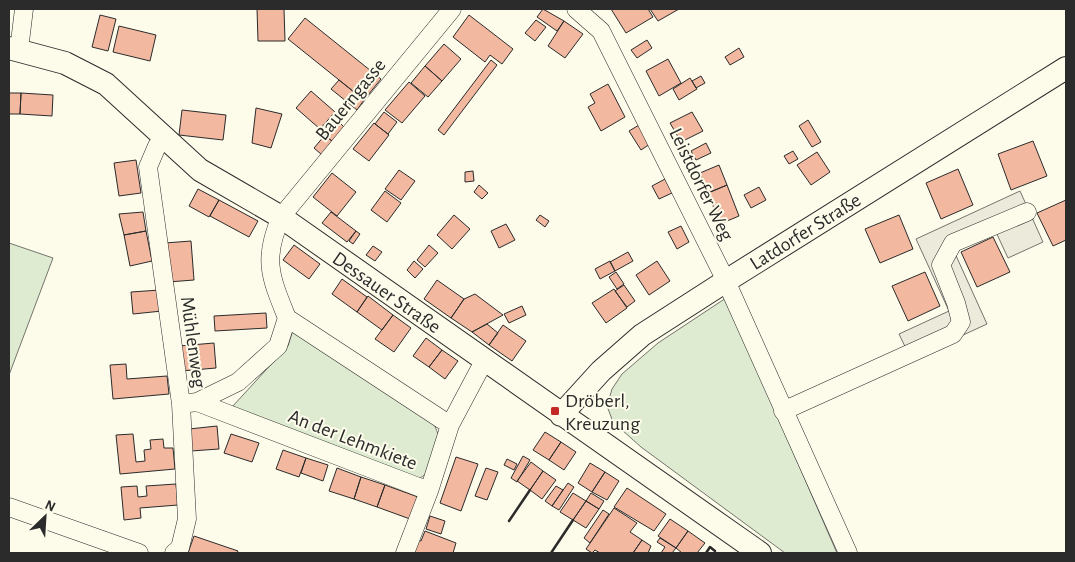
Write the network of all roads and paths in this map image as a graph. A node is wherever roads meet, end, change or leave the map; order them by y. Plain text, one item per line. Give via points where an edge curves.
1 (24, 9) edge
2 (452, 9) edge
3 (576, 9) edge
4 (14, 49) edge
5 (1066, 68) edge
6 (164, 139) junction
7 (1027, 212) dead end
8 (281, 217) junction
9 (726, 280) junction
10 (287, 318) junction
11 (484, 361) junction
12 (189, 403) junction
13 (783, 411) junction
14 (561, 415) junction
15 (450, 424) junction
16 (429, 491) junction
17 (9, 507) edge
18 (139, 553) edge
19 (174, 553) edge
20 (405, 553) edge
21 (760, 553) edge
22 (848, 553) edge

1 - 4 street
2 - 8 street, Bauerngasse
3 - 9 street, Leistdorfer Weg via 602,31
4 - 6 main road, Dessauer Straße via 65,63 106,84
5 - 9 main road, Latdorfer Straße
6 - 8 main road, Dessauer Straße via 200,170
6 - 12 street, Mühlenweg via 157,146 148,167
7 - 13 street via 953,243 941,265 961,322 953,334
8 - 10 street via 270,254 271,278
8 - 11 main road, Dessauer Straße
9 - 13 street, Leistdorfer Weg
9 - 14 main road, Latdorfer Straße via 642,336 601,371
10 - 12 street via 278,346 238,382
10 - 15 street
11 - 14 main road, Dessauer Straße
11 - 15 street, An der Lehmkiete
12 - 16 street, An der Lehmkiete
12 - 19 street, Mühlenweg via 187,519 180,548
13 - 22 street, Leistdorfer Weg
14 - 21 main road, Dessauer Straße
15 - 16 street, An der Lehmkiete
16 - 20 street
17 - 18 street

